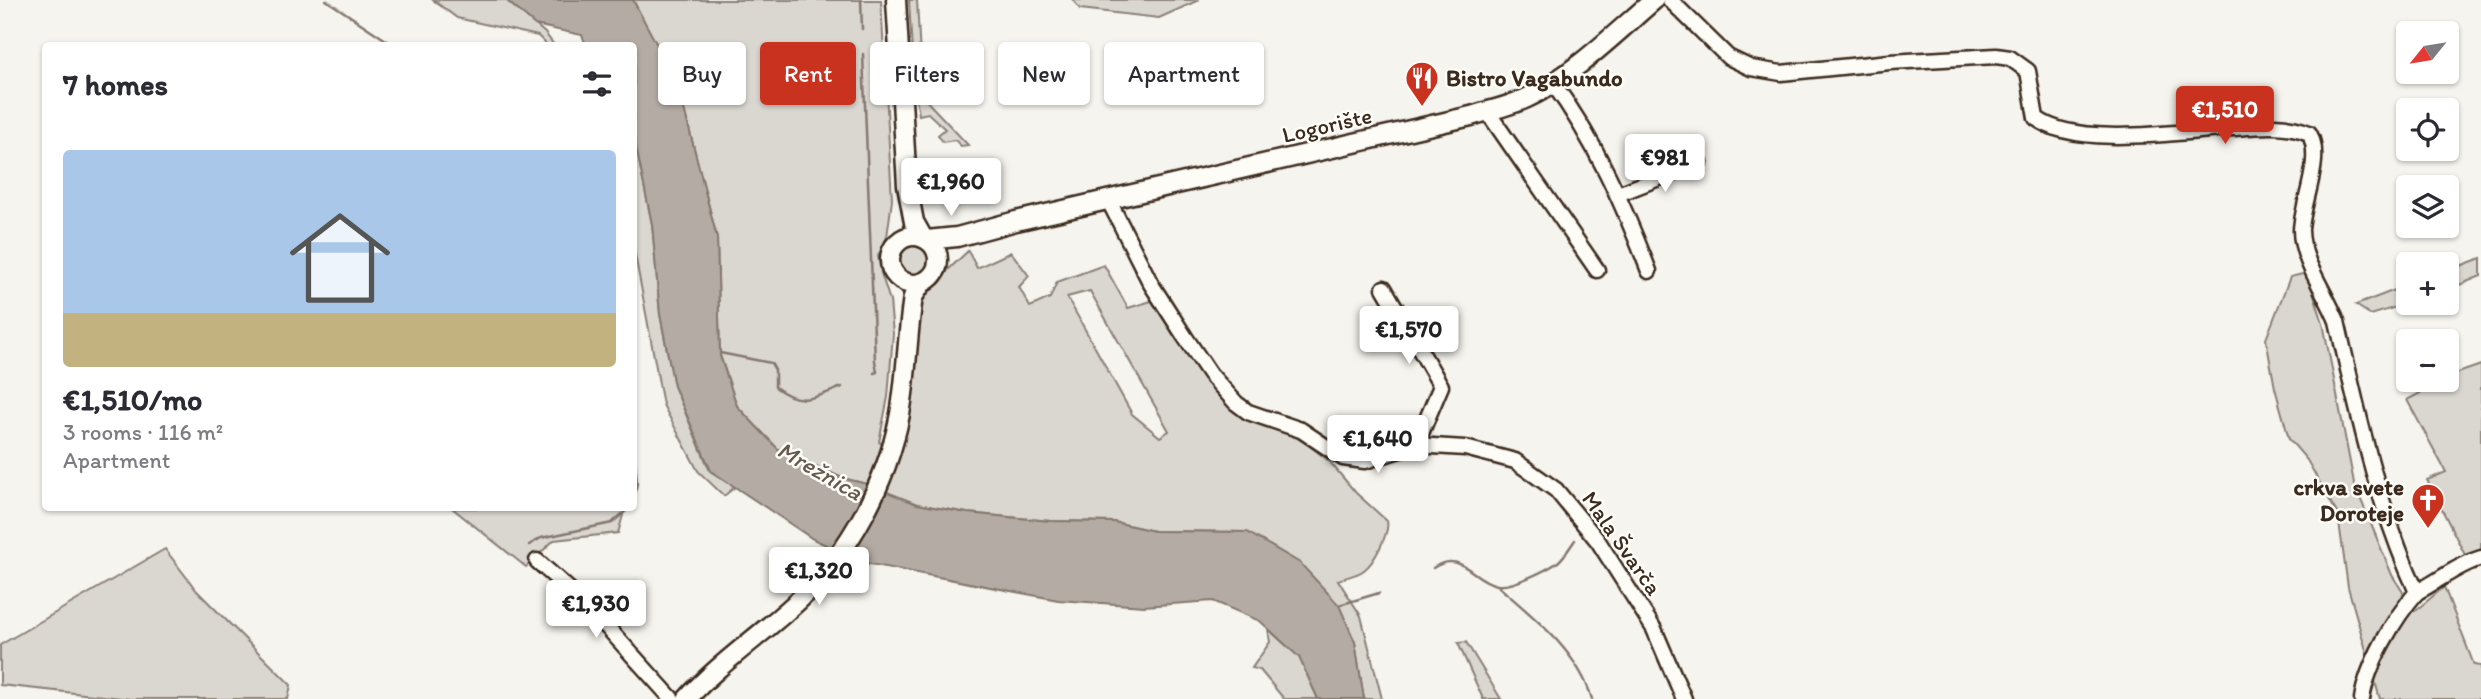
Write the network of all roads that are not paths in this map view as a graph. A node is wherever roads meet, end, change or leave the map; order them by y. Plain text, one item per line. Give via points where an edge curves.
1 (896, 0) edge
2 (1654, 0) edge
3 (1670, 0) edge
4 (1552, 82) junction
5 (1487, 111) junction
6 (1700, 162) dead end
7 (907, 186) junction
8 (1618, 194) junction
9 (1110, 201) junction
10 (980, 231) junction
11 (925, 239) junction
12 (895, 246) junction
13 (937, 267) junction
14 (1597, 270) dead end
15 (893, 271) junction
16 (1649, 271) dead end
17 (922, 283) junction
18 (1384, 288) dead end
19 (906, 344) junction
20 (1416, 445) junction
21 (2481, 558) edge
22 (537, 561) dead end
23 (2417, 592) junction
24 (672, 699) edge
25 (687, 699) edge
26 (1684, 699) edge
27 (2362, 699) edge

1 - 7 main road
2 - 4 main road, Logorište
3 - 23 street via 1728,57 1751,68 1781,73 1996,56 2010,58 2028,71 2036,118 2073,133 2126,135 2253,126 2286,126 2309,133 2314,152 2303,212 2303,248 2337,321 2369,461
4 - 5 main road, Logorište via 1530,97
4 - 8 street
5 - 9 main road, Logorište
5 - 14 street
6 - 8 street
7 - 11 main road via 914,222
7 - 12 main road
8 - 16 street
9 - 10 main road, Logorište
9 - 20 street, Mala Švarča via 1151,284 1210,374 1236,403 1260,417 1301,430 1343,457 1365,461
10 - 11 main road, Logorište
10 - 13 main road, Logorište via 951,250
11 - 12 main road via 908,237
11 - 13 main road via 937,252
12 - 15 main road
13 - 17 main road
15 - 17 main road via 902,281
15 - 19 main road via 900,290
17 - 19 main road via 913,297
18 - 20 street via 1441,386
19 - 25 main road via 894,439 872,498 830,564 800,599
20 - 26 street, Mala Švarča via 1465,448 1515,461 1556,490 1598,541 1654,629
21 - 23 street via 2462,564
22 - 24 street via 589,607
23 - 27 street via 2387,636 2365,681

